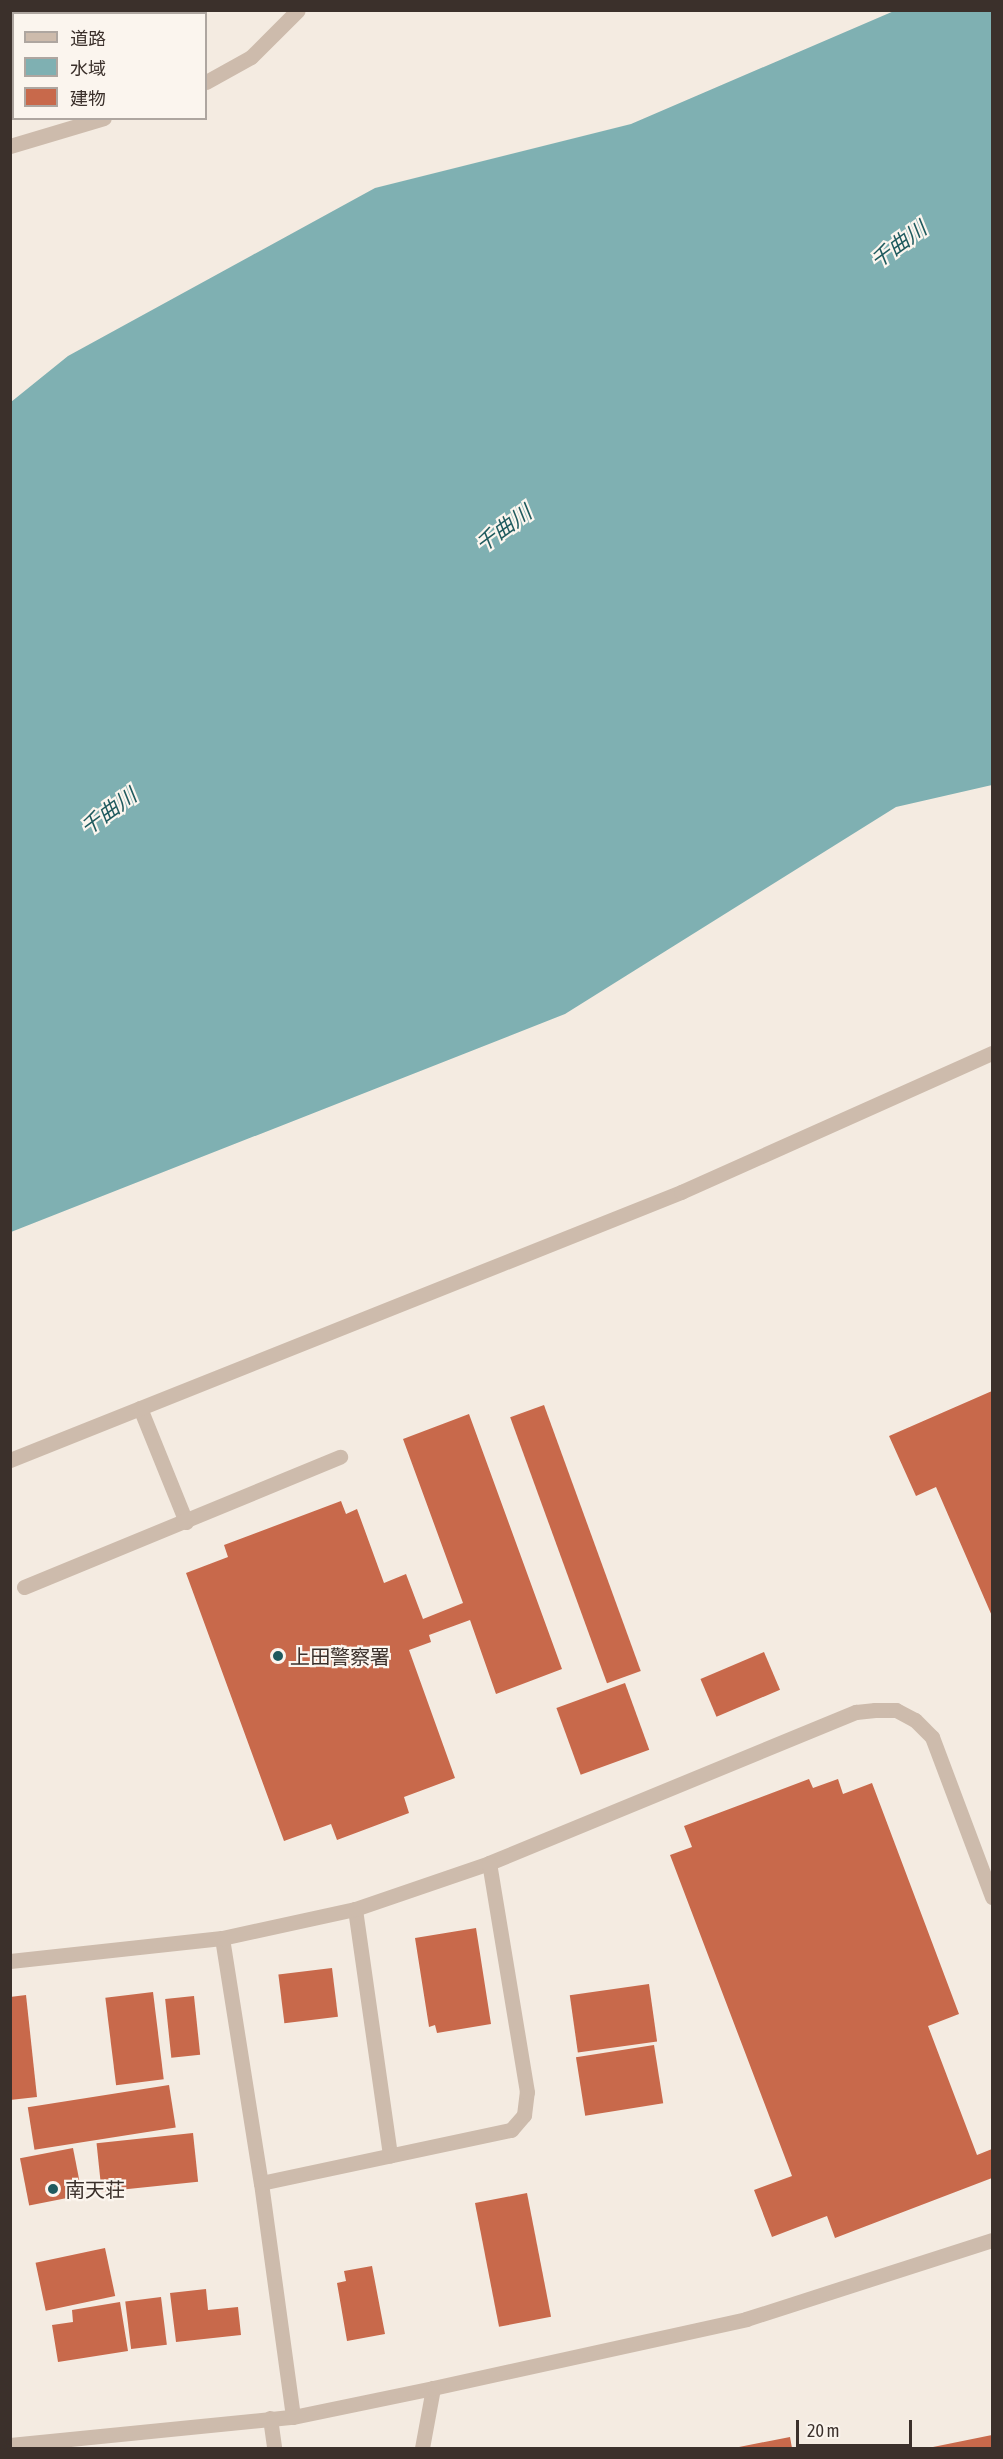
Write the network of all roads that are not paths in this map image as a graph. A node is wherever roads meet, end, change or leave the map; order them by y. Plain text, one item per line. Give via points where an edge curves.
1 (298, 10) edge
2 (207, 81) edge
3 (97, 120) edge
4 (10, 146) edge
5 (993, 1053) edge
6 (140, 1408) junction
7 (340, 1457) dead end
8 (10, 1460) edge
9 (186, 1522) junction
10 (24, 1587) dead end
11 (489, 1863) junction
12 (993, 1897) edge
13 (355, 1909) junction
14 (222, 1938) junction
15 (10, 1961) edge
16 (390, 2156) junction
17 (261, 2184) junction
18 (993, 2240) edge
19 (433, 2388) junction
20 (293, 2417) junction
21 (270, 2418) junction
22 (10, 2445) edge
23 (274, 2448) edge
24 (422, 2448) edge

1 - 2 street via 251,57
3 - 4 street
5 - 6 street via 681,1192
6 - 8 street
6 - 9 street
7 - 9 street
9 - 10 street
11 - 12 street via 856,1712 896,1710 915,1720 932,1737
11 - 13 street
11 - 16 street via 527,2092 524,2115 511,2130
13 - 14 street
13 - 16 street
14 - 15 street
14 - 17 street
16 - 17 street
17 - 20 street
18 - 19 street via 746,2319
19 - 20 street
19 - 24 street
20 - 21 street
21 - 22 street
21 - 23 street

